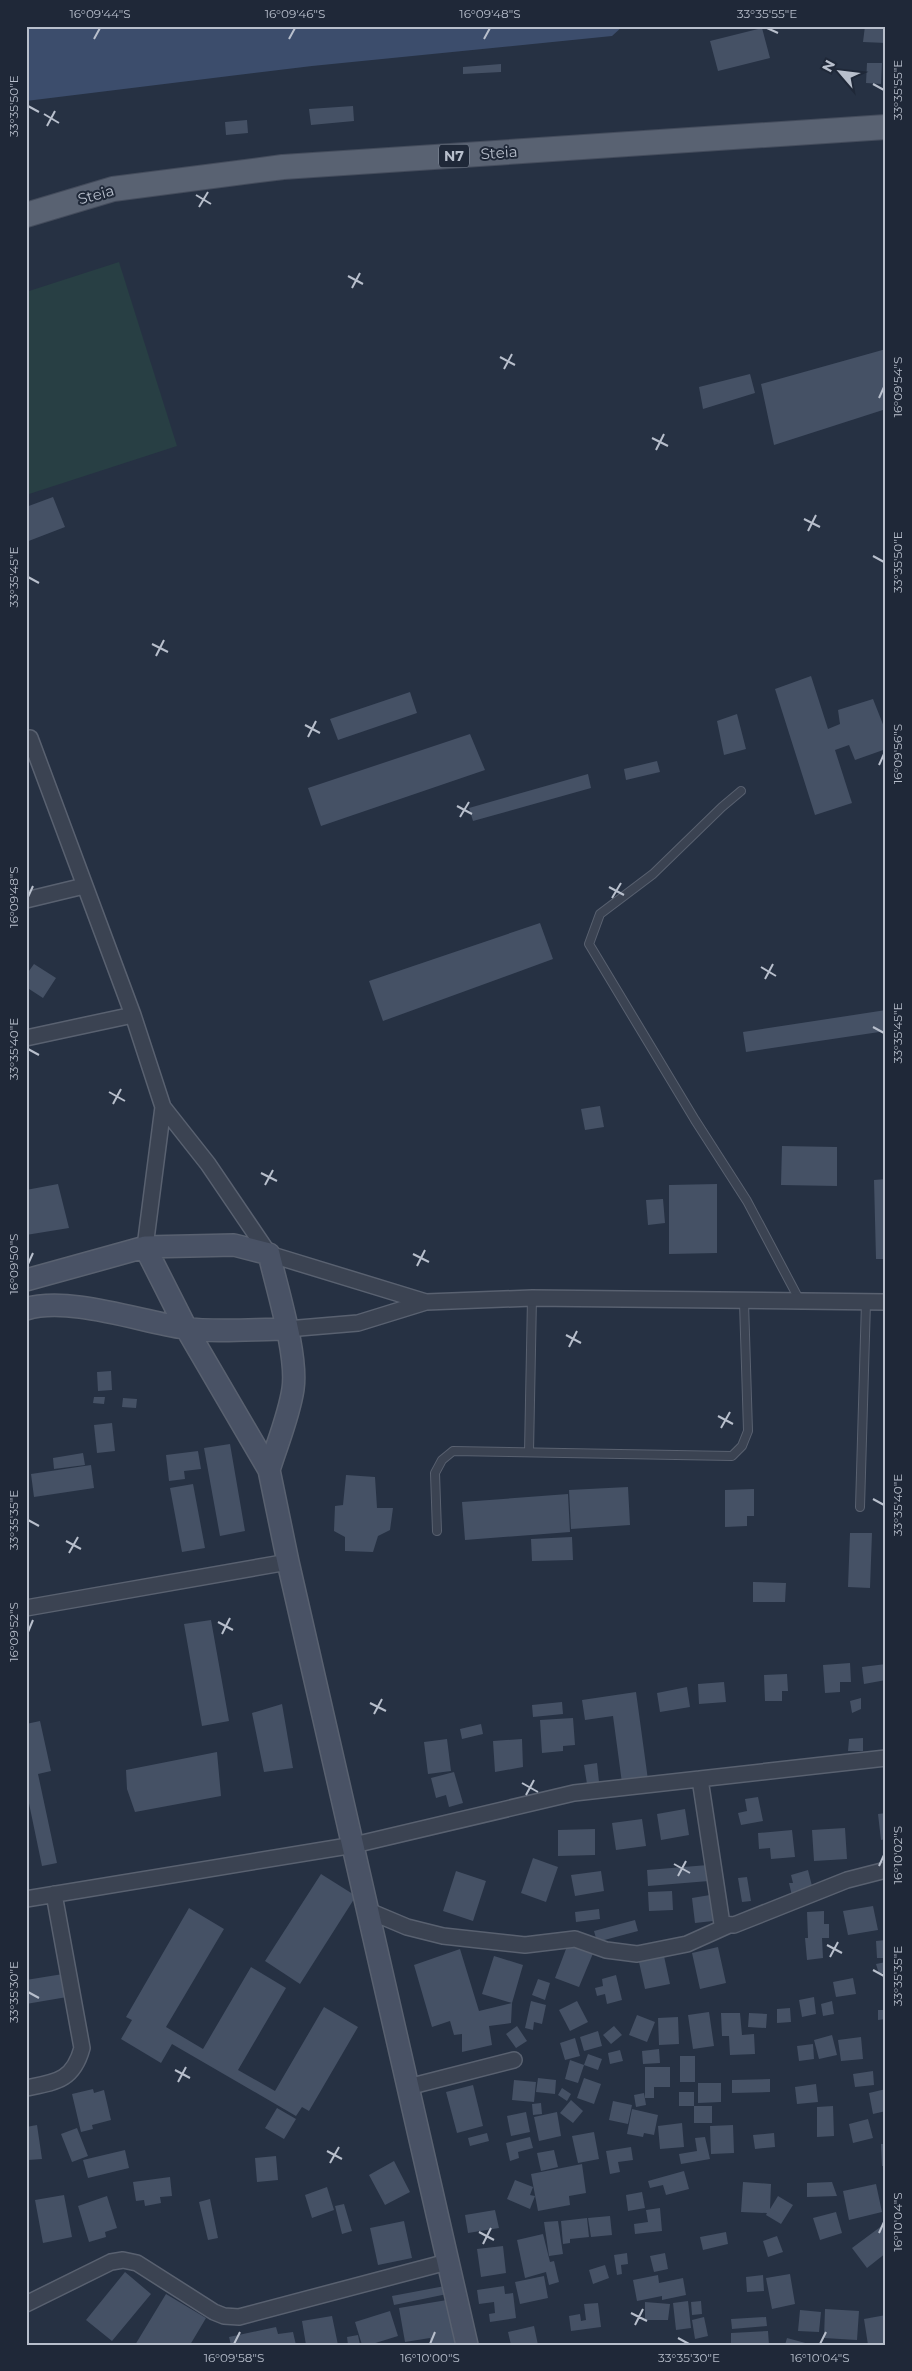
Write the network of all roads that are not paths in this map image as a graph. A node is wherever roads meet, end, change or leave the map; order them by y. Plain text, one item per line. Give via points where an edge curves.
1 (886, 127) edge
2 (26, 215) edge
3 (30, 738) dead end
4 (741, 791) dead end
5 (84, 886) junction
6 (26, 900) edge
7 (133, 1014) junction
8 (26, 1038) edge
9 (163, 1107) junction
10 (145, 1247) junction
11 (269, 1254) junction
12 (26, 1280) edge
13 (532, 1298) junction
14 (426, 1302) junction
15 (744, 1302) junction
16 (801, 1302) junction
17 (866, 1302) junction
18 (886, 1302) edge
19 (26, 1309) edge
20 (186, 1328) junction
21 (287, 1330) junction
22 (529, 1452) junction
23 (269, 1470) junction
24 (860, 1507) dead end
25 (437, 1531) dead end
26 (288, 1562) junction
27 (26, 1608) edge
28 (886, 1758) edge
29 (700, 1779) junction
30 (354, 1845) junction
31 (886, 1870) edge
32 (54, 1894) junction
33 (26, 1898) edge
34 (369, 1911) junction
35 (727, 1926) junction
36 (514, 2060) dead end
37 (408, 2087) junction
38 (26, 2088) edge
39 (447, 2262) junction
40 (26, 2304) edge
41 (468, 2345) edge

1 - 2 main road, Steia / N7 via 283,167 113,189
3 - 5 street
4 - 16 lane via 653,874 600,914 589,944 694,1120 746,1200
5 - 6 street
5 - 7 street
7 - 8 street
7 - 9 street
9 - 10 street
9 - 11 street via 208,1164
10 - 11 street via 234,1245
10 - 12 street
10 - 20 street
11 - 14 street
11 - 21 street
13 - 14 street
13 - 15 street
13 - 22 lane
14 - 21 street via 358,1323
15 - 16 street
15 - 22 lane via 748,1431 742,1446 732,1456
16 - 17 street
17 - 18 street
17 - 24 lane
19 - 20 street via 61,1304
20 - 21 street
20 - 23 street
21 - 23 street via 293,1388
22 - 25 lane via 453,1451 442,1460 435,1473
23 - 26 street
26 - 27 street
26 - 30 street
28 - 29 street
29 - 30 street via 574,1793
29 - 35 street via 720,1921
30 - 32 street
30 - 34 street
31 - 35 street via 847,1880 758,1917
32 - 33 street
32 - 38 street via 82,2048 70,2073 60,2081
34 - 35 street via 407,1927 443,1936 525,1945 575,1939 606,1950 636,1954 687,1944
34 - 37 street
36 - 37 street
37 - 39 street
39 - 40 street via 239,2317 214,2312 137,2263 123,2260 111,2262
39 - 41 street

